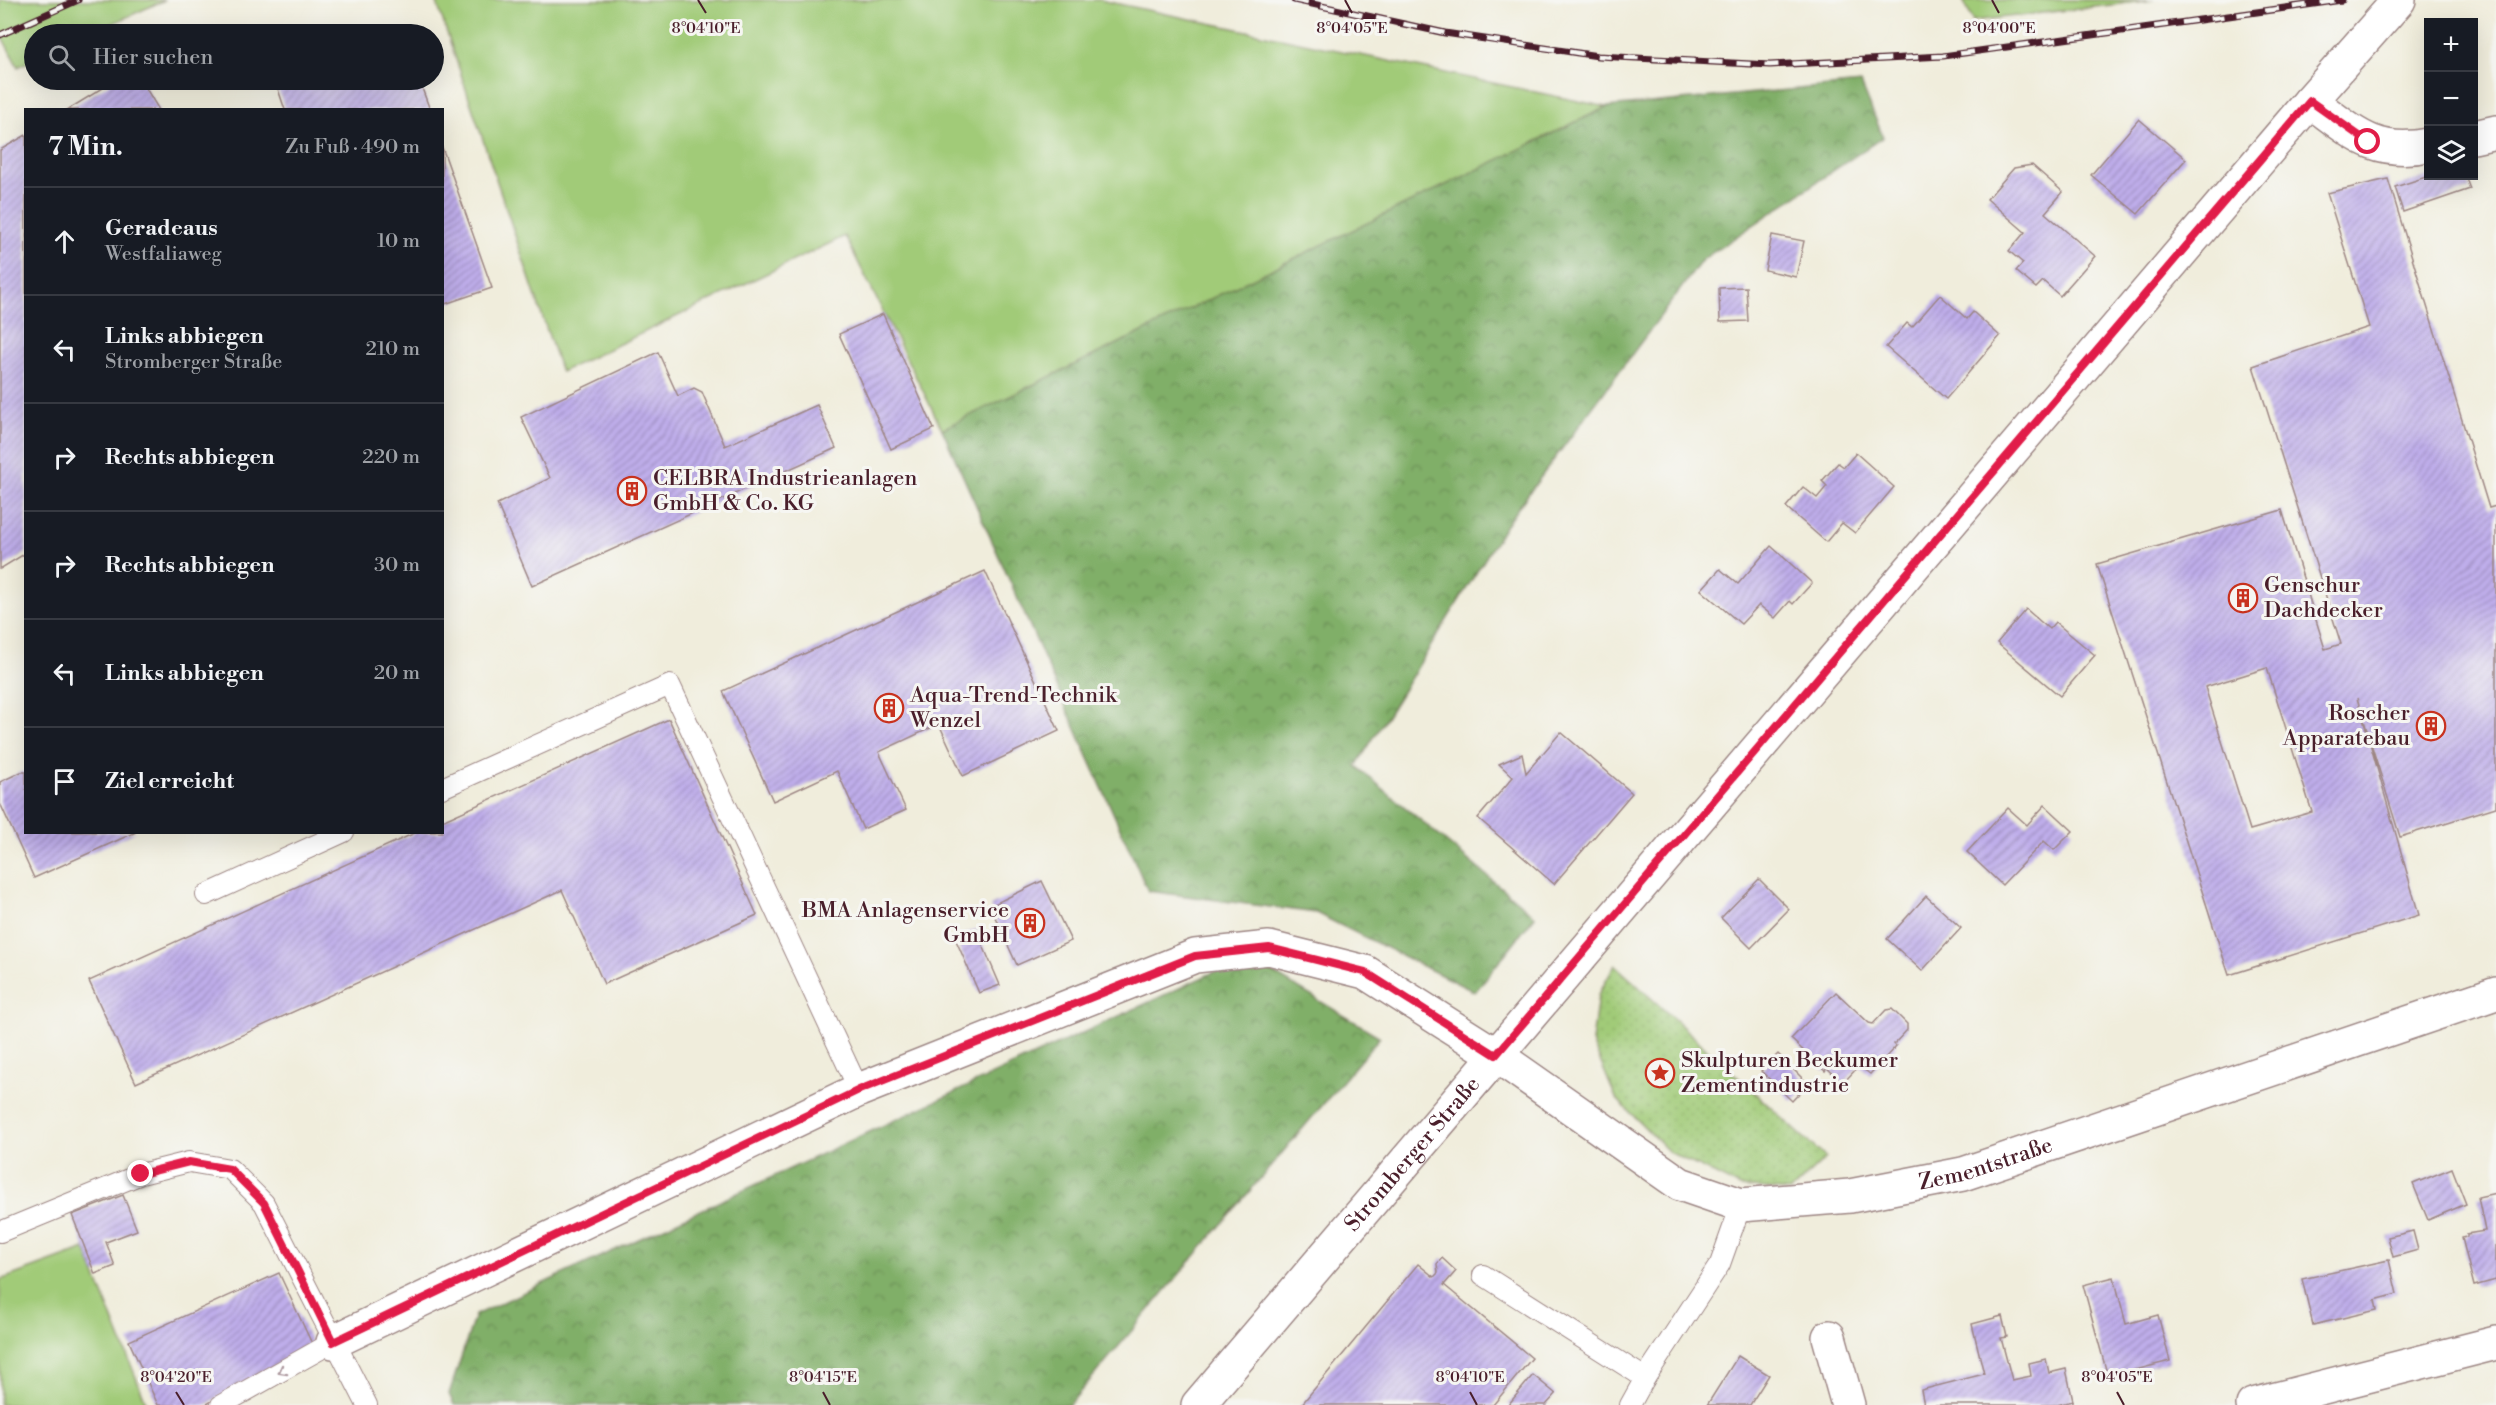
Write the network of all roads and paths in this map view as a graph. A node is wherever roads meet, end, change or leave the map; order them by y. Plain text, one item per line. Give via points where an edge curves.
1 (2399, 0) edge
2 (2310, 101) junction
3 (2496, 132) edge
4 (2478, 135) edge
5 (2424, 146) edge
6 (444, 787) edge
7 (340, 834) edge
8 (207, 895) dead end
9 (2496, 993) edge
10 (1496, 1055) junction
11 (859, 1090) junction
12 (1741, 1205) junction
13 (0, 1232) edge
14 (1483, 1275) dead end
15 (1829, 1337) dead end
16 (333, 1342) junction
17 (2496, 1343) edge
18 (1645, 1378) junction
19 (1632, 1404) edge
20 (221, 1405) edge
21 (367, 1405) edge
22 (1198, 1405) edge
23 (1848, 1405) edge
24 (2253, 1405) edge

1 - 2 street, Stromberger Straße
2 - 5 street via 2368,142 2407,149
2 - 10 street, Stromberger Straße
3 - 4 street
6 - 11 lane via 670,685
7 - 8 lane
9 - 12 street, Zementstraße via 1964,1174 1850,1196
10 - 11 street, Zementstraße via 1365,972 1269,948 1195,956
10 - 12 street, Zementstraße via 1680,1184
10 - 22 street, Stromberger Straße
11 - 16 street, Zementstraße
12 - 18 lane via 1720,1264
13 - 16 lane via 141,1174 189,1162 230,1169 264,1203
14 - 18 lane
15 - 23 street
16 -> 20 lane
16 - 21 lane
17 - 24 street
18 - 19 lane

